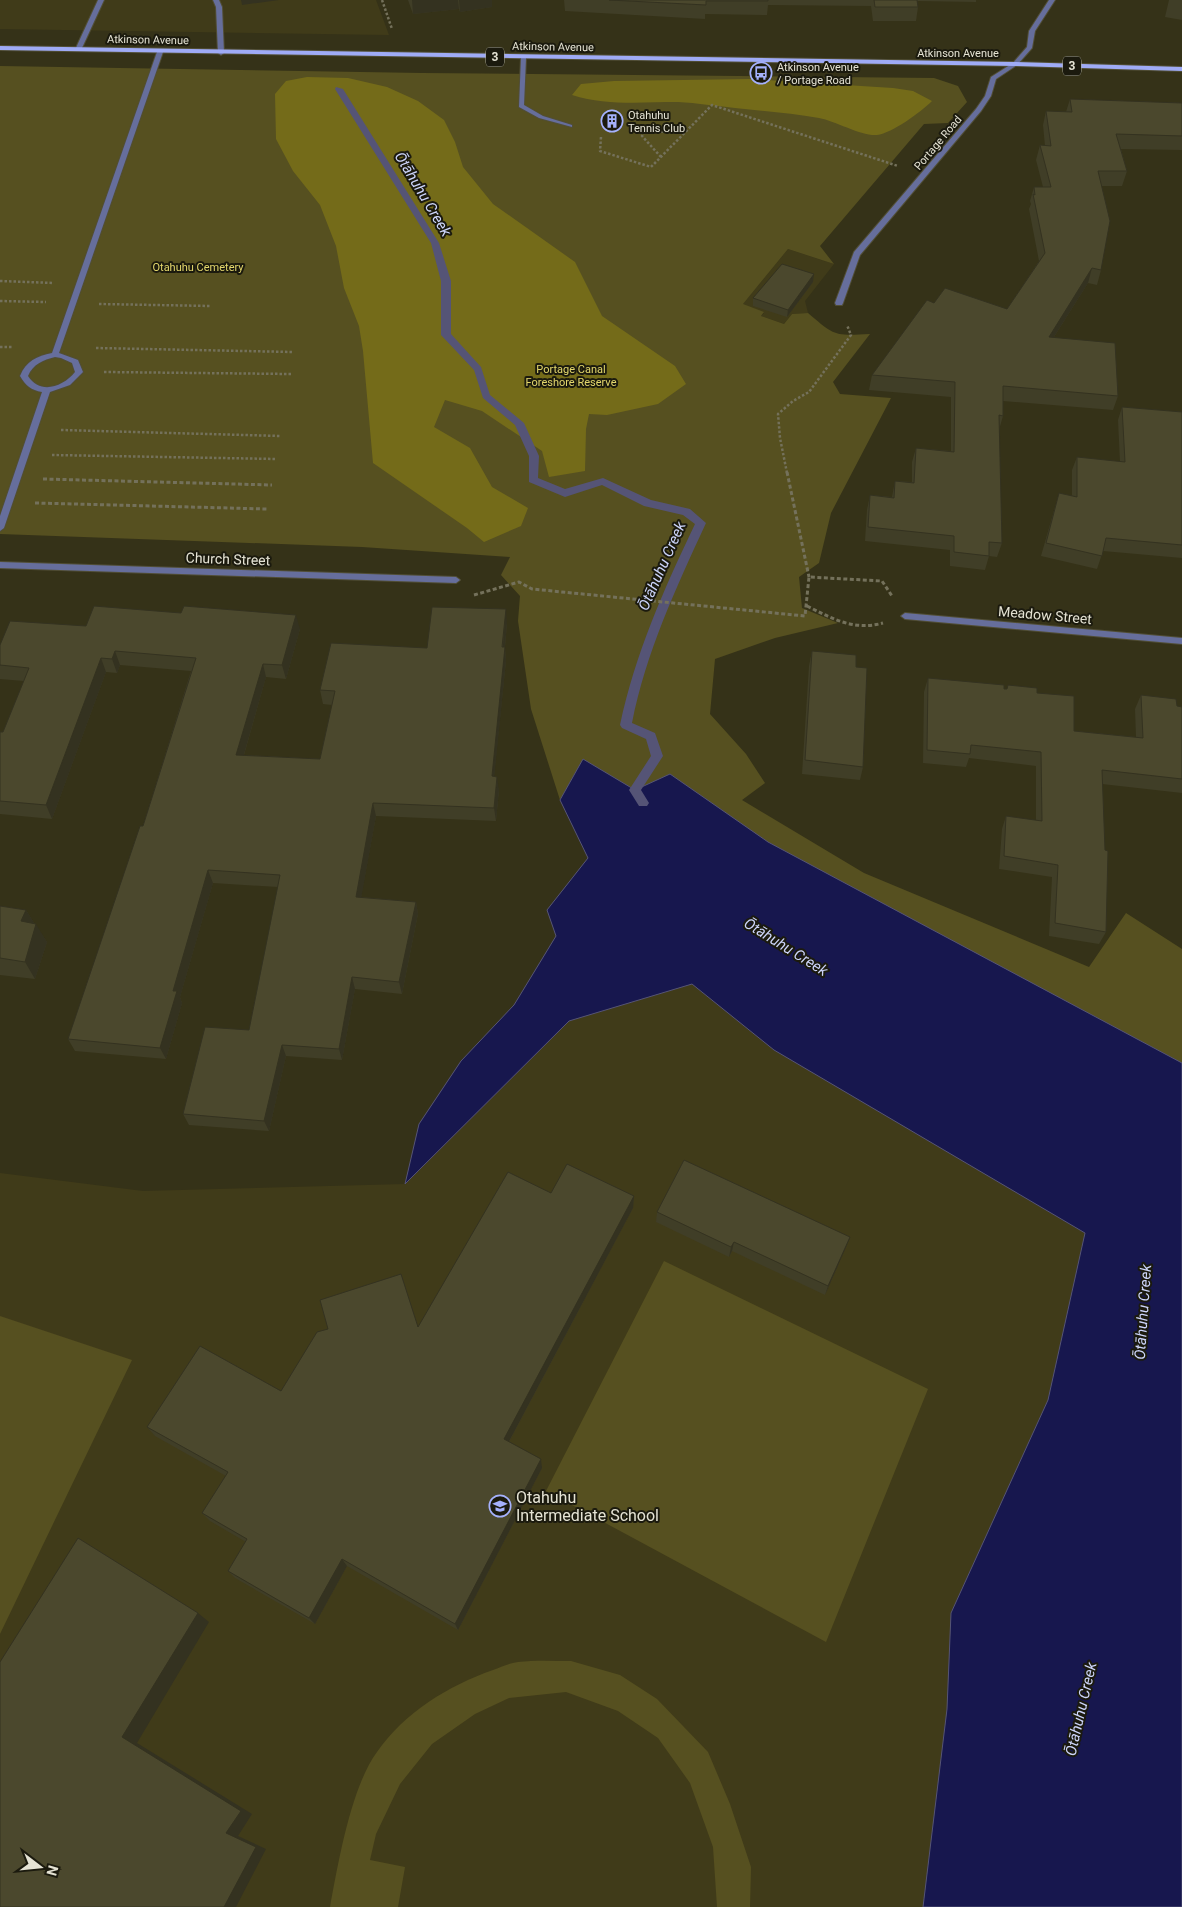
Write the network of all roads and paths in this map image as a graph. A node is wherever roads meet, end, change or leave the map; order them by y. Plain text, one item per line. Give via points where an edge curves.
1 (100, 0) edge
2 (216, 0) edge
3 (382, 0) edge
4 (1052, 0) edge
5 (395, 37) dead end
6 (0, 48) edge
7 (78, 50) junction
8 (160, 52) junction
9 (221, 53) junction
10 (523, 58) junction
11 (1015, 64) junction
12 (1182, 69) edge
13 (570, 126) dead end
14 (687, 130) junction
15 (601, 137) dead end
16 (661, 156) junction
17 (925, 174) junction
18 (0, 281) edge
19 (79, 283) junction
20 (0, 301) edge
21 (73, 303) junction
22 (840, 303) joint
23 (211, 306) dead end
24 (0, 347) edge
25 (56, 352) junction
26 (293, 352) dead end
27 (78, 372) junction
28 (291, 374) dead end
29 (47, 390) junction
30 (33, 430) junction
31 (281, 436) dead end
32 (26, 454) junction
33 (276, 459) dead end
34 (17, 478) junction
35 (272, 485) dead end
36 (8, 503) junction
37 (267, 509) dead end
38 (0, 528) edge
39 (0, 565) edge
40 (809, 577) junction
41 (456, 580) joint
42 (807, 606) junction
43 (905, 616) junction
44 (1182, 641) edge

1 - 7 street
2 - 9 street
3 - 5 path
4 - 11 street, Portage Road via 1032,31 1030,47
6 - 7 main road, Atkinson Avenue / 3
7 - 8 main road, Atkinson Avenue / 3
8 - 9 main road, Atkinson Avenue / 3
8 - 19 street
9 - 10 main road, Atkinson Avenue / 3
10 - 11 main road, Atkinson Avenue / 3
10 - 13 street via 521,106 541,117
11 - 12 main road, 3
11 - 17 street, Portage Road via 992,78 988,96 979,110
14 - 16 path
14 - 16 path via 643,133 642,136
14 - 17 path via 712,105
15 - 16 path via 600,151 651,167
17 - 22 street, Portage Road via 857,254
18 - 19 path
19 - 21 street
20 - 21 path
21 - 23 path
21 - 25 street
22 - 40 path via 851,335 808,392 778,414 780,438
24 - 25 path
25 - 26 path
25 - 27 street via 75,362
25 - 29 street via 37,360 24,376 31,386
27 - 28 path
27 - 29 street via 71,383
29 - 30 street
30 - 31 path
30 - 32 street
32 - 33 path
32 - 34 street
34 - 35 path
34 - 36 street
36 - 37 path
36 - 38 street
39 - 41 street, Church Street
40 - 42 path
40 - 43 path via 882,581
41 - 42 path via 467,597 519,582 532,589 806,616
42 - 43 path via 852,627 872,627
43 - 44 street, Meadow Street

